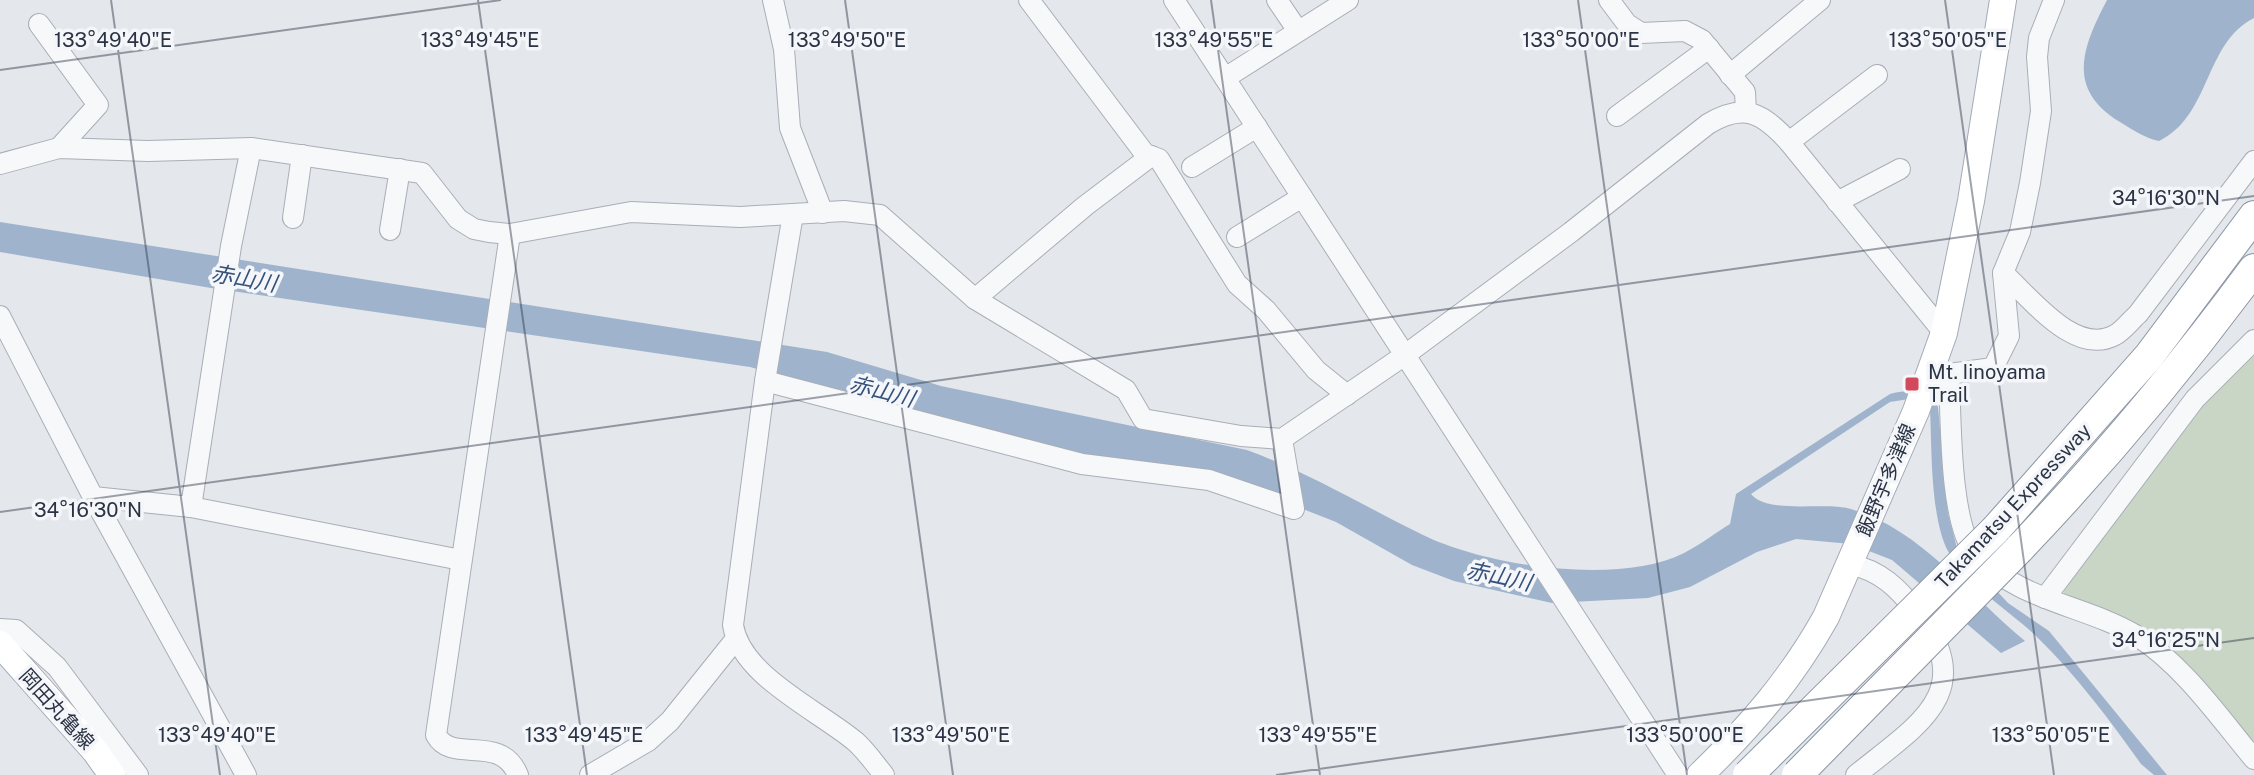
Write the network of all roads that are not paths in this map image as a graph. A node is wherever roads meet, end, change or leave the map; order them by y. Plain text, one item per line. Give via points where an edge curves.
1 (773, 0) edge
2 (1029, 0) edge
3 (1174, 0) edge
4 (1277, 0) edge
5 (1348, 0) edge
6 (1609, 0) edge
7 (1820, 0) edge
8 (2003, 0) edge
9 (2054, 0) edge
10 (39, 24) dead end
11 (1298, 31) junction
12 (1709, 48) junction
13 (1730, 75) junction
14 (1877, 75) dead end
15 (1225, 78) junction
16 (1746, 112) junction
17 (1617, 116) dead end
18 (1257, 127) junction
19 (1789, 142) junction
20 (59, 148) junction
21 (251, 148) junction
22 (302, 155) junction
23 (1151, 156) junction
24 (2254, 161) edge
25 (0, 164) edge
26 (1192, 167) dead end
27 (400, 169) junction
28 (1900, 169) dead end
29 (1302, 197) junction
30 (1837, 202) junction
31 (823, 213) junction
32 (793, 214) junction
33 (2254, 216) edge
34 (293, 218) dead end
35 (390, 230) dead end
36 (510, 234) junction
37 (1237, 237) dead end
38 (2254, 269) edge
39 (2003, 273) junction
40 (975, 299) junction
41 (0, 316) edge
42 (1944, 333) junction
43 (2254, 340) edge
44 (1405, 355) junction
45 (1941, 371) junction
46 (765, 381) junction
47 (1347, 395) junction
48 (1285, 446) junction
49 (93, 497) junction
50 (191, 507) junction
51 (2008, 539) junction
52 (461, 560) junction
53 (1852, 560) junction
54 (2045, 598) junction
55 (0, 629) edge
56 (735, 640) junction
57 (0, 644) edge
58 (2254, 759) edge
59 (112, 775) edge
60 (138, 775) edge
61 (246, 775) edge
62 (518, 775) edge
63 (590, 775) edge
64 (884, 775) edge
65 (1678, 775) edge
66 (1700, 775) edge
67 (1748, 775) edge
68 (1797, 775) edge
69 (1856, 775) edge

1 - 31 street via 784,49 790,128
2 - 23 street
3 - 15 street
4 - 11 street
5 - 11 street
6 - 12 street via 1641,33 1685,31
7 - 13 street
8 - 42 main road, 飯野宇多津線
9 - 39 street via 2039,38 2041,111 2030,183 2020,232
10 - 20 street via 98,105
11 - 15 street
12 - 13 street
12 - 17 street
13 - 16 street via 1745,92
14 - 19 street
15 - 18 street
16 - 19 street via 1768,119
16 - 44 street via 1726,113 1708,124
18 - 26 street
18 - 29 street
19 - 30 street
20 - 21 street
20 - 25 street
21 - 22 street
21 - 50 street
22 - 27 street
22 - 34 street
23 - 40 street
23 - 47 street via 1176,183 1237,284 1316,370
24 - 39 street via 2147,302 2115,335 2097,341 2074,338
27 - 35 street
27 - 36 street via 422,173 458,219 474,229
28 - 30 street
29 - 37 street
29 - 44 street
30 - 42 street
31 - 32 street
31 - 40 street via 880,215
32 - 36 street via 631,212
32 - 46 street
33 - 51 highway, Takamatsu Expressway
36 - 52 street
38 - 51 highway, Takamatsu Expressway via 2100,465
39 - 45 street via 2009,336 1993,368
40 - 48 street via 1126,390 1143,419
41 - 49 street
42 - 45 main road, 飯野宇多津線
43 - 54 street via 2195,399
44 - 47 street
44 - 65 street
45 - 53 main road, 飯野宇多津線
45 - 54 street via 1965,534 1975,553 2021,588
46 - 48 street via 1082,464 1209,480 1294,509
46 - 56 street
47 - 48 street
49 - 50 street
49 - 61 street
50 - 52 street
51 - 67 highway, Takamatsu Expressway, bridge
51 - 68 highway, Takamatsu Expressway, bridge
52 - 62 street via 436,735 446,746 501,753 511,759
53 - 66 main road, 飯野宇多津線 via 1790,677
53 - 69 street via 1904,595 1927,624 1945,673 1923,721
54 - 58 street via 2134,634 2165,655
55 - 60 street via 16,630 57,667
56 - 63 street via 670,721 648,741
56 - 64 street via 753,666 858,743
57 - 59 main road, 岡田丸亀線

